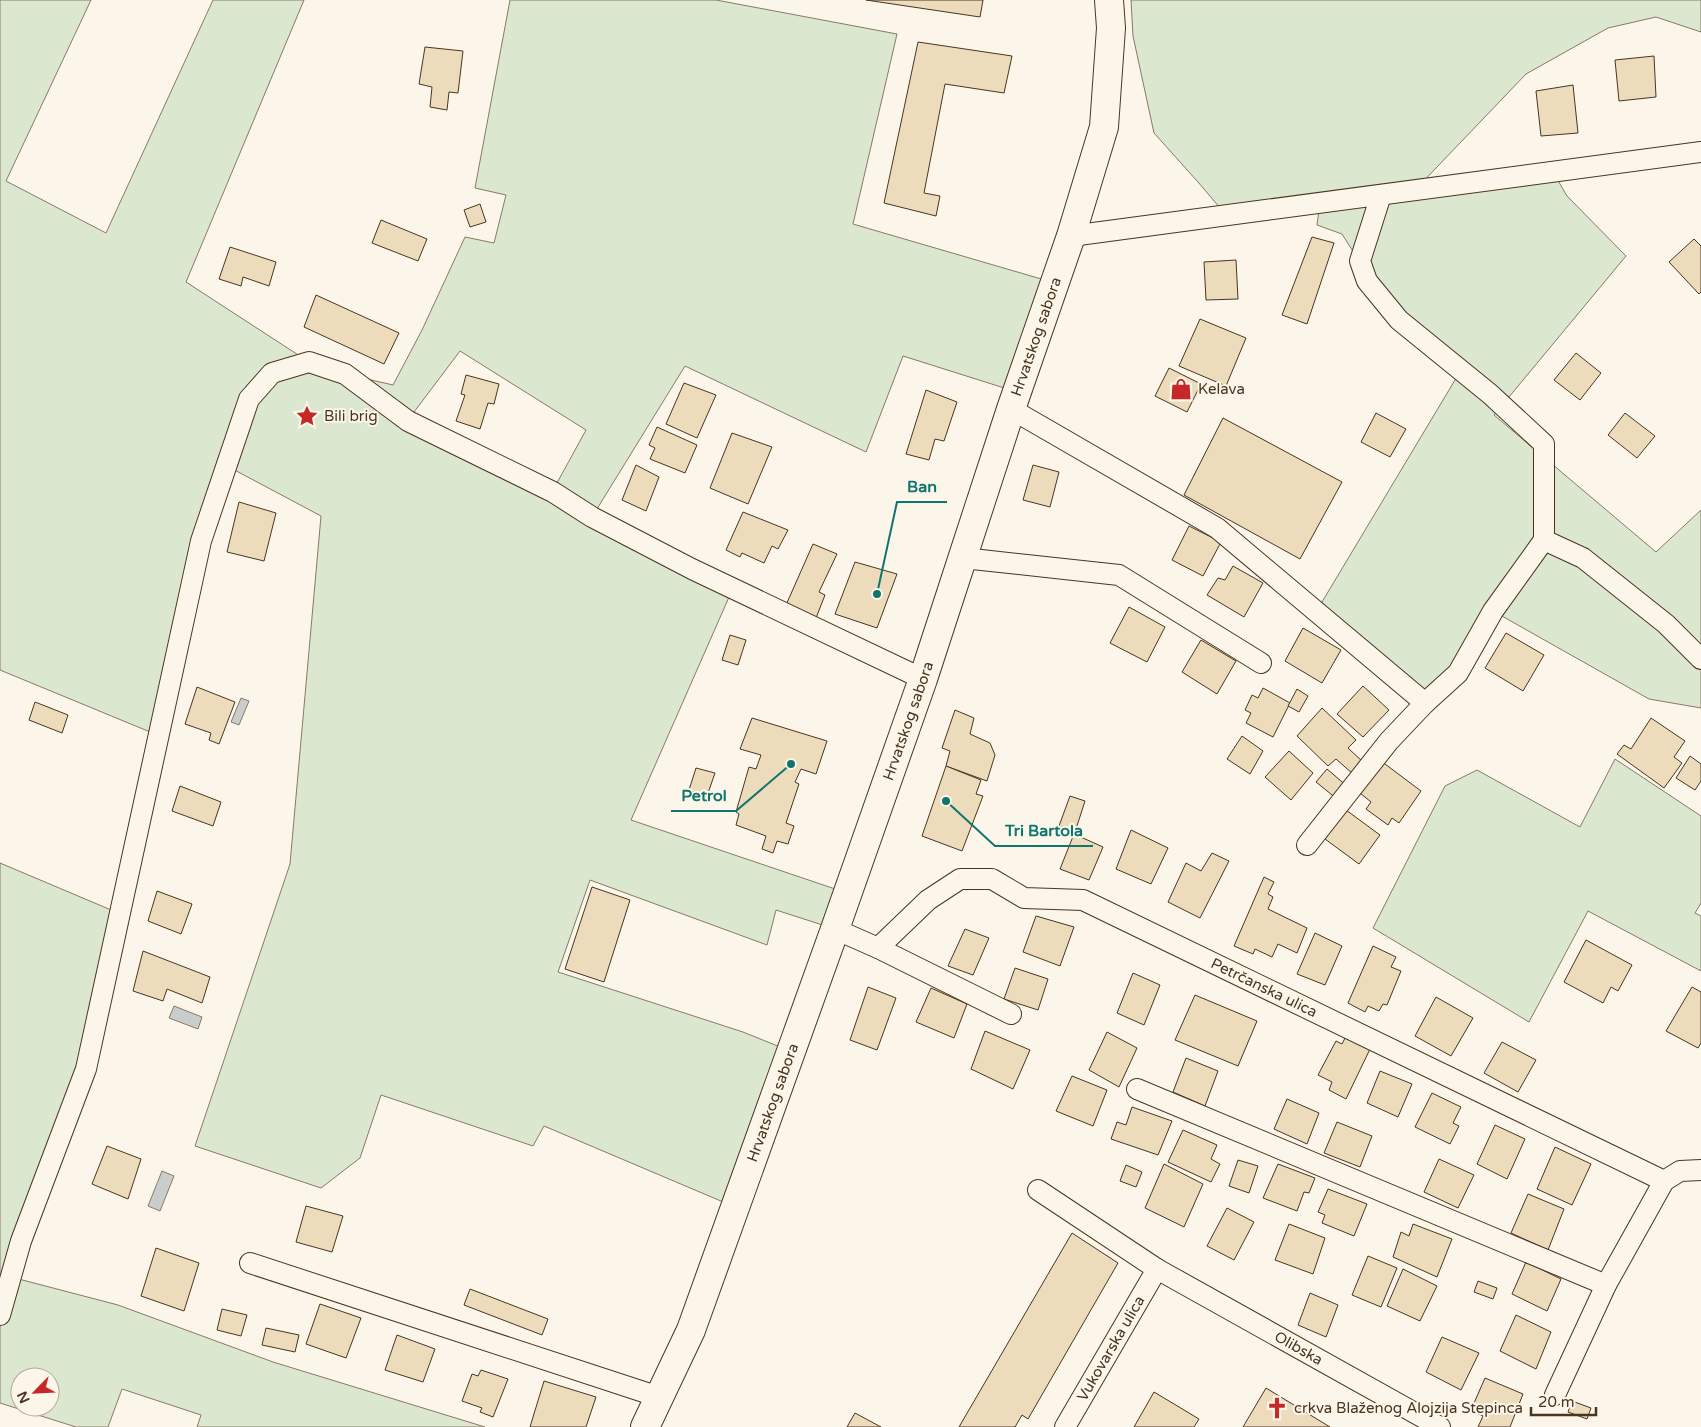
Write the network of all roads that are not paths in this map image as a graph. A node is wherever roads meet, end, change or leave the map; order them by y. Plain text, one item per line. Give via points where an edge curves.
1 (1109, 0) edge
2 (1701, 152) edge
3 (1381, 195) junction
4 (1071, 236) junction
5 (1011, 409) junction
6 (1544, 540) junction
7 (963, 558) junction
8 (1701, 658) edge
9 (1261, 663) dead end
10 (923, 679) junction
11 (1424, 703) junction
12 (1307, 846) dead end
13 (835, 928) junction
14 (878, 948) junction
15 (1011, 1014) dead end
16 (1137, 1089) dead end
17 (1701, 1170) edge
18 (1664, 1181) junction
19 (1038, 1190) dead end
20 (250, 1263) dead end
21 (1157, 1269) junction
22 (1606, 1285) junction
23 (0, 1314) edge
24 (1555, 1395) dead end
25 (659, 1397) junction
26 (1418, 1422) edge
27 (645, 1427) edge
28 (1066, 1427) edge
29 (1440, 1427) edge

1 - 4 main road, Hrvatskog sabora via 1111,28 1104,126
2 - 3 street
3 - 4 street
3 - 6 street via 1360,261 1367,281 1399,320 1490,394 1544,444
4 - 5 main road, Hrvatskog sabora
5 - 7 main road, Hrvatskog sabora
5 - 11 street via 1217,528
6 - 8 street via 1583,558 1666,624
6 - 11 street via 1493,611 1458,673
7 - 9 street via 1119,575
7 - 10 main road, Hrvatskog sabora
10 - 13 main road, Hrvatskog sabora
10 - 23 street via 692,569 592,518 552,492 408,421 345,374 309,362 272,373 249,399 201,541 86,1069 21,1241
11 - 12 street via 1389,741
13 - 14 street
13 - 25 main road, Hrvatskog sabora via 691,1330
14 - 15 street
14 - 18 street, Petrčanska ulica via 928,900 960,879 992,879 1024,898 1083,900
16 - 22 street
17 - 18 street via 1680,1171
18 - 22 street
19 - 21 street, Olibska
20 - 25 street
21 - 26 street, Olibska
21 - 28 street, Vukovarska ulica
22 - 24 street
25 - 27 main road, Hrvatskog sabora
26 - 29 street, Olibska

